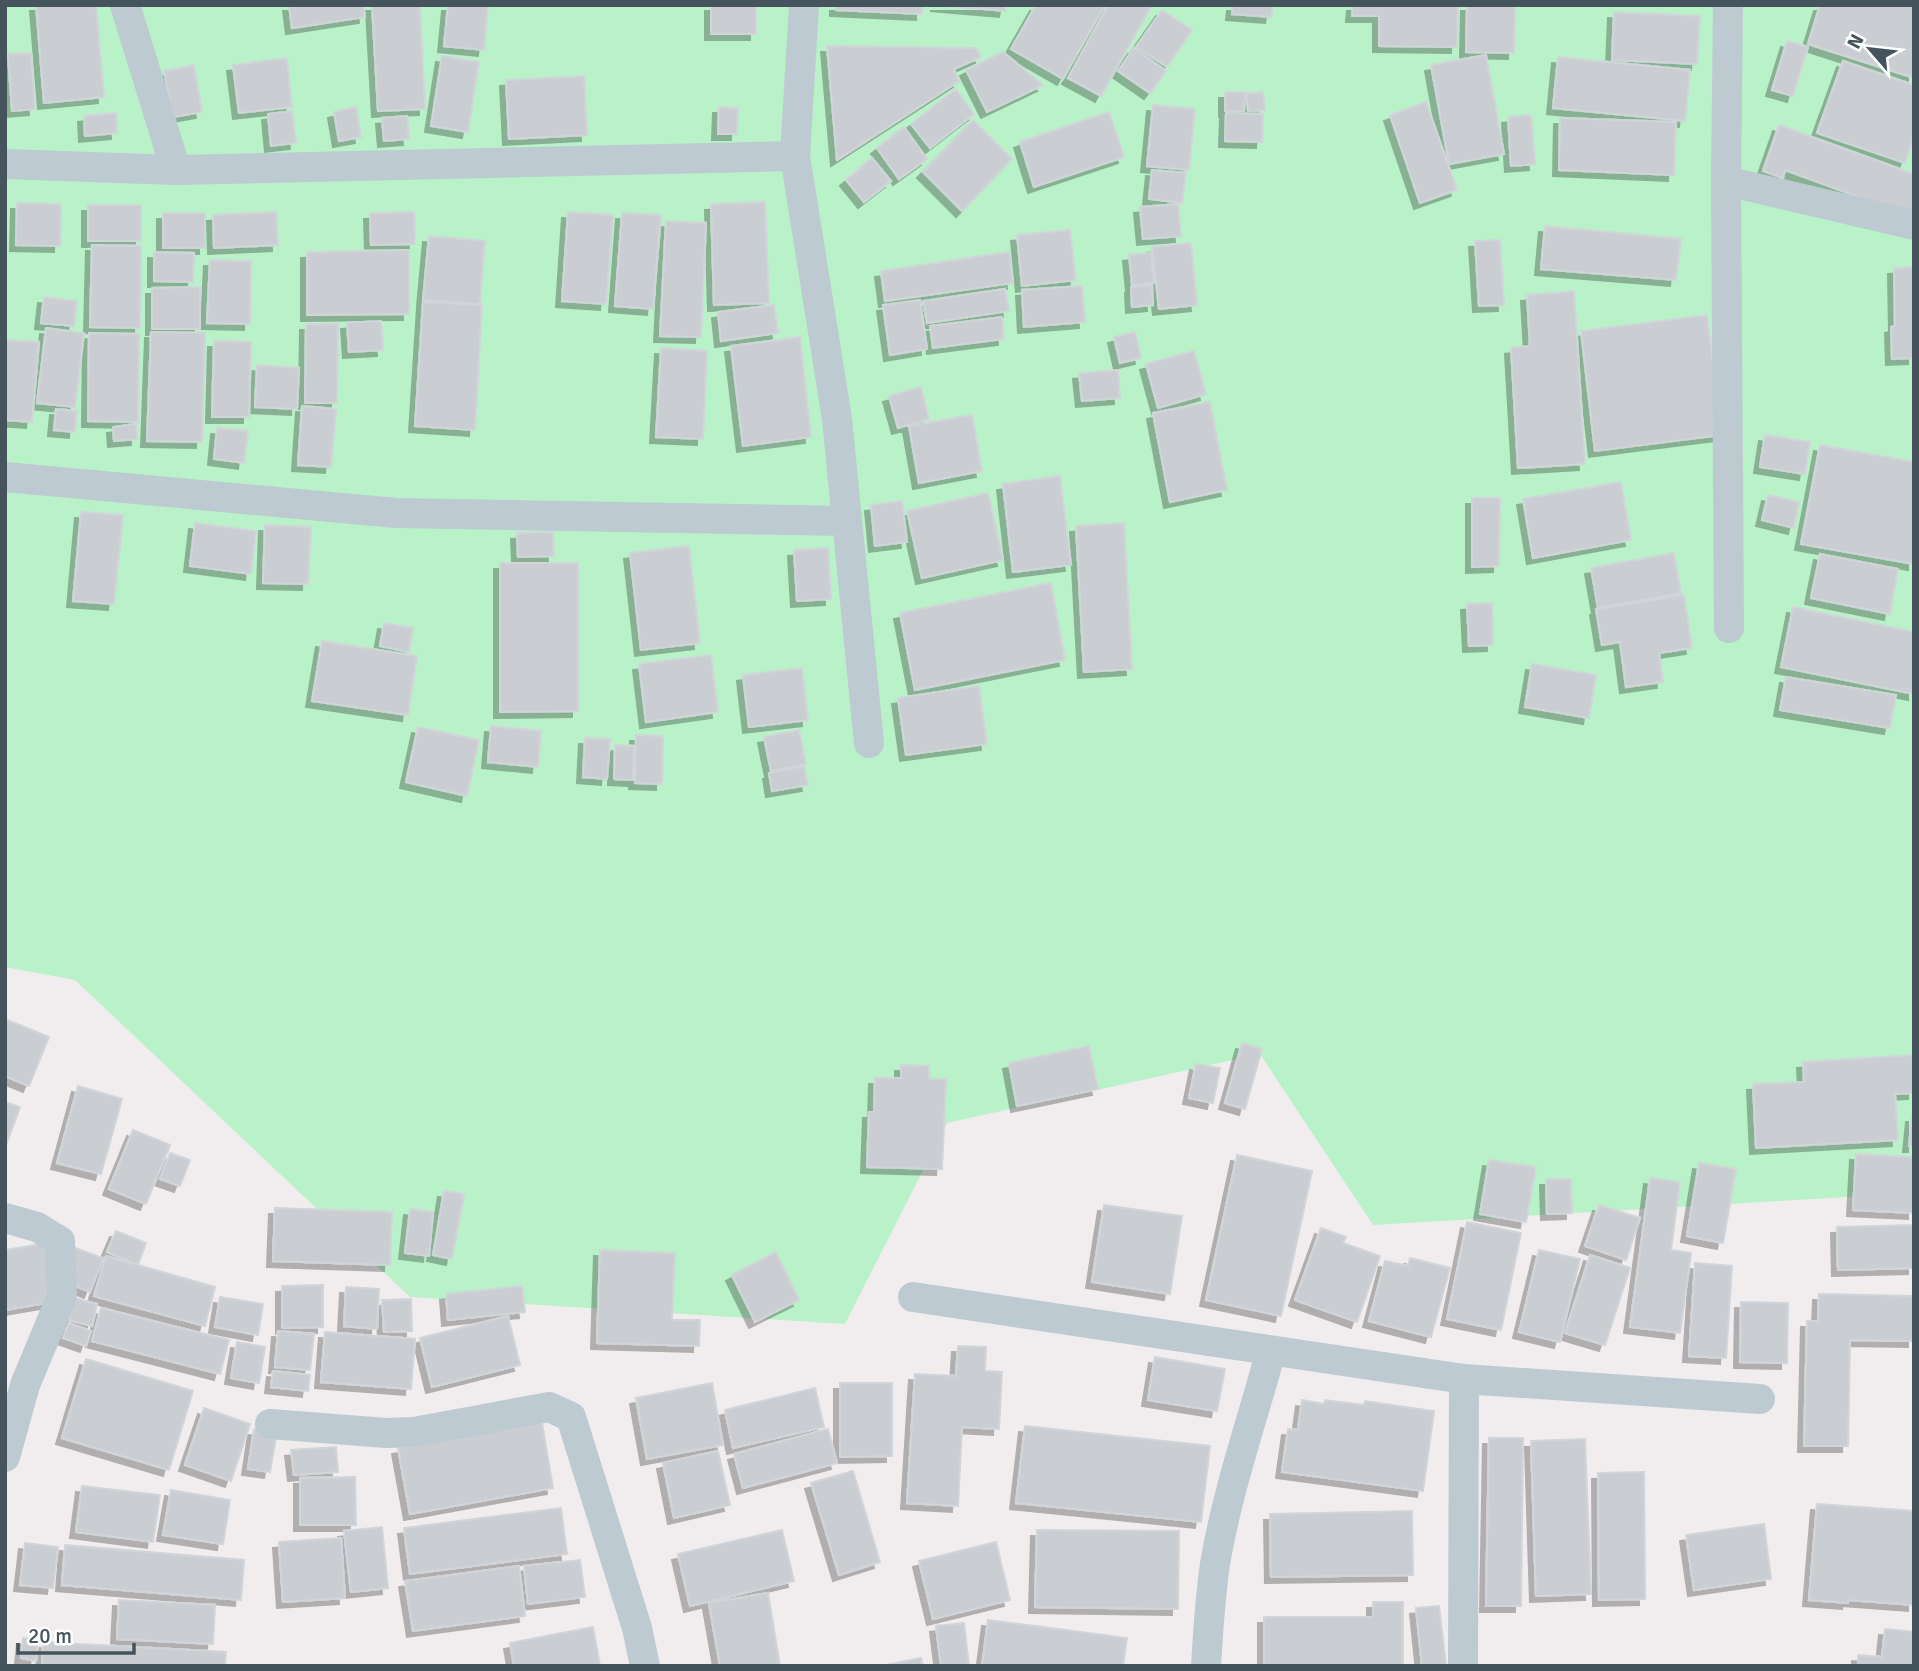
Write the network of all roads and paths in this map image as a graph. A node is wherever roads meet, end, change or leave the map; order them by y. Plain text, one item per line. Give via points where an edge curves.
1 (125, 5) edge
2 (804, 5) edge
3 (1728, 5) edge
4 (795, 156) junction
5 (5, 164) edge
6 (176, 170) junction
7 (1727, 181) junction
8 (1914, 225) edge
9 (5, 477) edge
10 (847, 521) junction
11 (1729, 628) dead end
12 (869, 743) dead end
13 (5, 1218) edge
14 (913, 1297) dead end
15 (1271, 1351) junction
16 (1464, 1379) junction
17 (1760, 1399) dead end
18 (270, 1424) dead end
19 (5, 1457) edge
20 (645, 1666) edge
21 (1206, 1666) edge
22 (1462, 1666) edge

1 - 6 street
2 - 4 street
3 - 7 street
4 - 6 street
4 - 10 street via 837,419
5 - 6 street
7 - 8 street
7 - 11 street
9 - 10 street via 396,513
10 - 12 street
13 - 19 street via 37,1227 60,1241 62,1296 25,1385
14 - 15 street
15 - 16 street
15 - 21 street via 1215,1564
16 - 17 street
16 - 22 street
18 - 20 street via 400,1433 549,1407 571,1417

